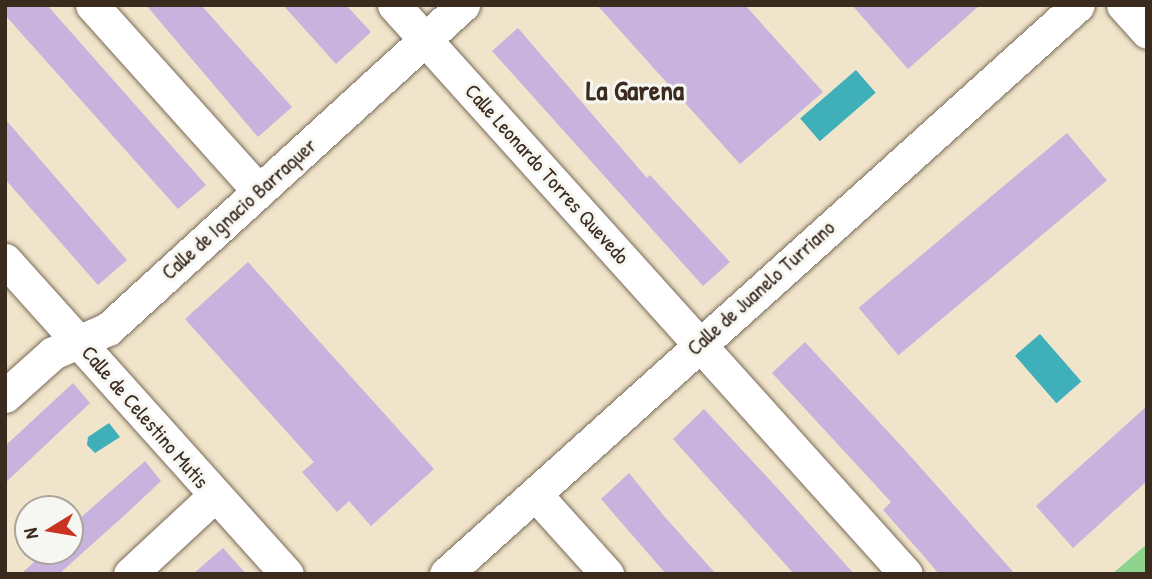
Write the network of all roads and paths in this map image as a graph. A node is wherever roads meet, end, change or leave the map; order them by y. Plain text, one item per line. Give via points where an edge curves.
1 (92, 5) edge
2 (394, 5) edge
3 (463, 5) edge
4 (1078, 5) edge
5 (1123, 5) edge
6 (1147, 32) edge
7 (425, 39) junction
8 (259, 191) junction
9 (5, 260) edge
10 (78, 340) junction
11 (700, 343) junction
12 (5, 396) edge
13 (535, 494) junction
14 (215, 496) junction
15 (130, 574) edge
16 (287, 574) edge
17 (446, 574) edge
18 (607, 574) edge
19 (906, 574) edge

1 - 8 street
2 - 7 street, Calle Leonardo Torres Quevedo
3 - 7 street, Calle de Ignacio Barraquer
4 - 11 street, Calle de Juanelo Turriano
5 - 6 street
7 - 8 street, Calle de Ignacio Barraquer
7 - 11 street, Calle Leonardo Torres Quevedo
8 - 10 street, Calle de Ignacio Barraquer via 108,329
9 - 10 street, Calle de Celestino Mutis
10 - 12 street, Calle de Ignacio Barraquer via 53,353
10 - 14 street, Calle de Celestino Mutis
11 - 13 street, Calle de Juanelo Turriano
11 - 19 street, Calle Leonardo Torres Quevedo
13 - 17 street, Calle de Juanelo Turriano
13 - 18 street
14 - 15 street
14 - 16 street, Calle de Celestino Mutis

